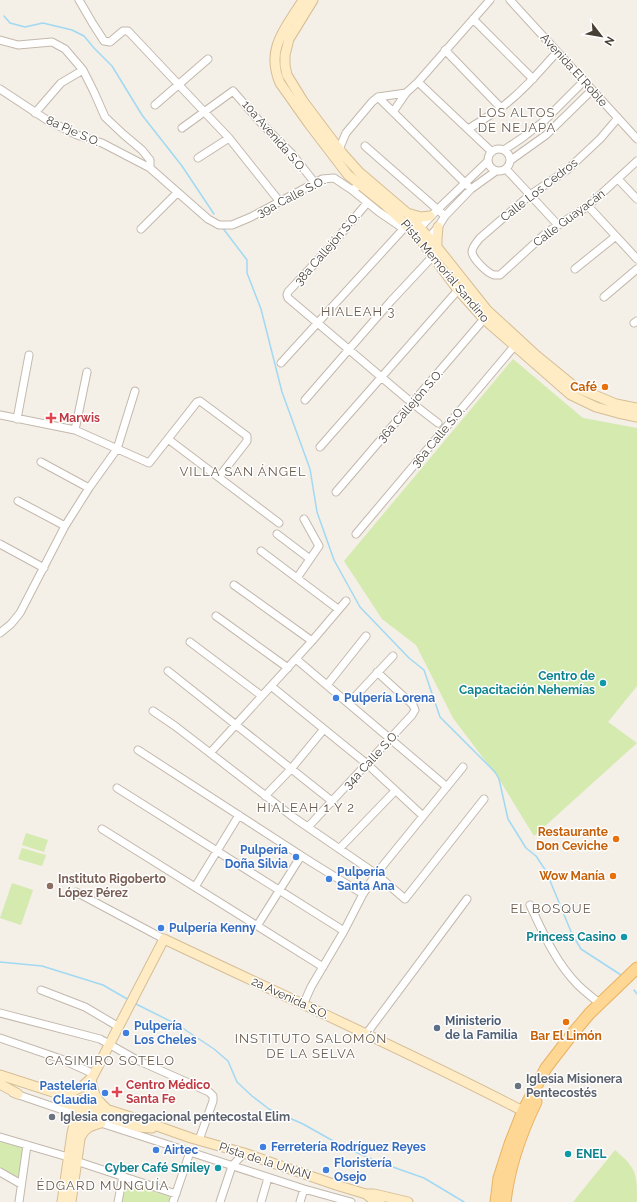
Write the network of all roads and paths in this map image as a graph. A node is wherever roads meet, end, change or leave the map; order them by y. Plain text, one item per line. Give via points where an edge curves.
1 (79, 0) edge
2 (303, 0) edge
3 (313, 0) edge
4 (490, 0) edge
5 (510, 0) edge
6 (473, 19) junction
7 (0, 40) edge
8 (445, 50) junction
9 (557, 52) junction
10 (208, 58) dead end
11 (83, 70) junction
12 (533, 79) junction
13 (584, 81) junction
14 (418, 82) junction
15 (178, 85) junction
16 (0, 89) edge
17 (592, 90) junction
18 (406, 93) junction
19 (378, 97) junction
20 (155, 105) dead end
21 (501, 108) junction
22 (205, 112) junction
23 (393, 112) junction
24 (35, 113) junction
25 (618, 118) junction
26 (182, 128) dead end
27 (468, 130) junction
28 (346, 133) junction
29 (329, 136) junction
30 (229, 138) junction
31 (637, 139) edge
32 (365, 146) dead end
33 (504, 150) junction
34 (492, 152) junction
35 (342, 154) junction
36 (198, 158) dead end
37 (511, 160) junction
38 (488, 161) junction
39 (637, 161) edge
40 (150, 168) junction
41 (506, 169) junction
42 (496, 171) junction
43 (618, 179) junction
44 (315, 183) junction
45 (464, 184) junction
46 (356, 187) junction
47 (471, 190) junction
48 (177, 193) junction
49 (384, 194) junction
50 (530, 195) junction
51 (637, 199) edge
52 (280, 202) junction
53 (367, 203) junction
54 (588, 206) junction
55 (407, 213) junction
56 (434, 213) junction
57 (445, 216) junction
58 (558, 225) junction
59 (405, 227) junction
60 (438, 227) junction
61 (141, 229) dead end
62 (417, 231) junction
63 (616, 236) junction
64 (426, 240) junction
65 (437, 247) junction
66 (433, 256) junction
67 (637, 259) edge
68 (575, 269) dead end
69 (637, 269) edge
70 (500, 275) joint
71 (458, 290) junction
72 (604, 297) dead end
73 (484, 319) junction
74 (318, 323) junction
75 (517, 343) junction
76 (350, 349) junction
77 (29, 355) dead end
78 (281, 363) dead end
79 (87, 372) dead end
80 (382, 378) junction
81 (135, 391) dead end
82 (306, 400) dead end
83 (412, 403) junction
84 (637, 408) edge
85 (0, 415) edge
86 (637, 417) edge
87 (17, 419) junction
88 (438, 423) dead end
89 (75, 430) junction
90 (168, 439) junction
91 (320, 447) dead end
92 (117, 449) junction
93 (41, 462) dead end
94 (219, 477) junction
95 (89, 488) junction
96 (336, 492) dead end
97 (18, 501) dead end
98 (304, 519) dead end
99 (279, 523) dead end
100 (65, 526) junction
101 (277, 534) dead end
102 (356, 534) dead end
103 (0, 544) edge
104 (262, 551) dead end
105 (310, 560) junction
106 (44, 568) junction
107 (297, 578) junction
108 (234, 585) dead end
109 (346, 601) dead end
110 (338, 609) junction
111 (216, 616) dead end
112 (0, 633) edge
113 (366, 636) dead end
114 (312, 641) junction
115 (190, 642) dead end
116 (393, 656) dead end
117 (296, 658) junction
118 (288, 668) junction
119 (168, 672) dead end
120 (377, 672) junction
121 (327, 685) junction
122 (271, 686) junction
123 (262, 696) junction
124 (349, 702) junction
125 (153, 711) dead end
126 (236, 724) junction
127 (324, 729) junction
128 (391, 738) junction
129 (138, 750) dead end
130 (210, 753) junction
131 (367, 764) junction
132 (463, 767) dead end
133 (291, 768) junction
134 (447, 787) junction
135 (117, 788) dead end
136 (395, 791) junction
137 (265, 796) junction
138 (484, 799) dead end
139 (333, 802) junction
140 (239, 815) junction
141 (423, 816) junction
142 (308, 827) junction
143 (102, 829) dead end
144 (340, 848) junction
145 (217, 851) junction
146 (301, 856) junction
147 (376, 874) junction
148 (195, 887) junction
149 (279, 890) junction
150 (76, 892) dead end
151 (363, 894) junction
152 (467, 898) dead end
153 (530, 905) dead end
154 (257, 926) junction
155 (344, 931) junction
156 (164, 939) junction
157 (322, 967) junction
158 (637, 968) edge
159 (637, 976) edge
160 (41, 990) dead end
161 (599, 1003) junction
162 (303, 1005) junction
163 (0, 1013) edge
164 (119, 1026) junction
165 (367, 1033) junction
166 (0, 1038) edge
167 (110, 1044) junction
168 (93, 1075) junction
169 (0, 1076) edge
170 (0, 1084) edge
171 (0, 1088) edge
172 (18, 1094) junction
173 (61, 1096) junction
174 (81, 1109) junction
175 (109, 1111) junction
176 (523, 1111) junction
177 (100, 1124) junction
178 (164, 1129) junction
179 (0, 1137) edge
180 (80, 1139) junction
181 (199, 1140) junction
182 (27, 1145) junction
183 (190, 1152) junction
184 (244, 1153) junction
185 (72, 1159) junction
186 (232, 1166) junction
187 (0, 1172) edge
188 (123, 1176) junction
189 (268, 1178) junction
190 (499, 1178) junction
191 (21, 1184) junction
192 (336, 1185) junction
193 (304, 1189) junction
194 (176, 1194) junction
195 (366, 1194) junction
196 (331, 1196) junction
197 (506, 1198) edge
198 (346, 1201) edge
199 (19, 1202) edge
200 (62, 1202) edge
201 (71, 1202) edge
202 (118, 1202) edge
203 (174, 1202) edge
204 (220, 1202) edge
205 (261, 1202) edge
206 (300, 1202) edge
207 (380, 1202) edge
208 (408, 1202) edge
209 (489, 1202) edge
210 (496, 1202) edge

1 - 15 street via 104,41 110,42 123,31 128,31
2 - 46 main road, Pista Memorial Sandino via 280,37 274,57 276,74
3 - 29 main road, Pista Memorial Sandino via 289,39 285,65 293,85
4 - 6 street
5 - 9 street, Avenida El Roble
6 - 8 street
6 - 12 street
7 - 11 street via 18,45 52,42 65,49
8 - 14 street
8 - 21 street
9 - 12 street
9 - 13 street, Avenida El Roble
10 - 15 street
11 - 24 street via 61,83
11 - 40 street via 105,117 142,150 150,160
12 - 21 street
13 - 17 street, Avenida El Roble
13 - 33 street via 544,121
14 - 18 street
14 - 27 street
15 - 20 street
15 - 22 street
16 - 24 street, 8a Pje S.O.
17 - 25 street, Avenida El Roble
17 - 37 street via 546,135
18 - 19 street
18 - 23 street
19 - 23 street
19 - 28 street
21 - 27 street
22 - 26 street
22 - 30 street
22 - 44 street, 10a Avenida S.O. via 233,91 292,154
23 - 45 street
24 - 40 street, 8a Pje S.O.
25 - 31 street, Avenida El Roble
25 - 50 street, Calle Los Cedros via 572,166
27 - 34 street
28 - 29 street
28 - 35 street via 340,147
29 - 35 main road, Pista Memorial Sandino
30 - 36 street
30 - 52 street
32 - 56 street
33 - 34 street via 497,149
33 - 37 street
34 - 38 street
35 - 49 main road, Pista Memorial Sandino
37 - 41 street
38 - 42 street
38 - 45 street
39 - 43 street, Calle Guayacán
40 - 48 street
41 - 42 street
41 - 50 street
42 - 47 street
43 - 51 street
43 - 54 street, Calle Guayacán
44 - 46 street, 39a Calle S.O. via 322,179 334,178
44 - 52 street, 39a Calle S.O.
45 - 47 street
45 - 56 street
46 - 49 main road via 365,183
46 - 53 street, 39a Calle S.O.
46 - 59 main road, Pista Memorial Sandino via 384,204
47 - 57 street
48 - 52 street, 39a Calle S.O. via 219,225 232,225 251,218
48 - 61 street
49 - 55 main road, Pista Memorial Sandino
50 - 58 street
50 - 70 street, Calle Los Cedros via 474,246 472,252 482,267
53 - 59 street, 39a Calle S.O.
53 - 74 street, 38a Callejón S.O. via 288,292 288,298
54 - 58 street, Calle Guayacán
54 - 63 street
55 - 56 main road via 421,217
55 - 62 main road, Pista Memorial Sandino
56 - 57 street
56 - 62 street
57 - 60 street
58 - 70 street, Calle Guayacán
59 - 62 main road, Pista Memorial Sandino
59 - 74 street
60 - 64 street
60 - 65 main road
62 - 64 main road, Pista Memorial Sandino
63 - 67 street
63 - 68 street
64 - 65 main road, Pista Memorial Sandino
64 - 66 main road, Pista Memorial Sandino
65 - 75 main road, Pista Memorial Sandino
66 - 71 main road, Pista Memorial Sandino
66 - 76 street
69 - 72 street
71 - 73 main road, Pista Memorial Sandino
71 - 80 street
73 - 75 main road, Pista Memorial Sandino
73 - 83 street, 36a Callejón S.O.
74 - 76 street
74 - 78 street
75 - 84 main road, Pista Memorial Sandino via 575,387 622,406
75 - 86 main road, Pista Memorial Sandino via 571,395 596,407
75 - 102 street, 36a Calle S.O.
76 - 80 street
76 - 82 street
77 - 87 street
79 - 89 street
80 - 83 street
80 - 91 street
81 - 92 street
83 - 88 street
83 - 96 street, 36a Callejón S.O.
85 - 87 street
87 - 89 street
89 - 92 street
90 - 92 street via 149,463
90 - 94 street
90 - 94 street via 200,401 245,434 247,441
92 - 95 street
93 - 95 street
94 - 99 street
95 - 100 street
97 - 100 street
98 - 105 street via 319,546
100 - 106 street
101 - 105 street
103 - 106 street
104 - 107 street
105 - 107 street
106 - 112 street via 20,613
107 - 110 street
108 - 114 street
109 - 110 street
110 - 114 street
111 - 118 street
113 - 121 street
114 - 117 street
115 - 123 street
116 - 120 street
117 - 118 street
117 - 121 street
118 - 122 street
119 - 126 street
120 - 124 street
120 - 128 street, 34a Calle S.O. via 413,705 412,715
121 - 124 street
122 - 123 street
122 - 127 street
123 - 126 street
124 - 128 street
125 - 130 street
126 - 130 street
126 - 133 street
127 - 131 street
127 - 133 street
128 - 131 street, 34a Calle S.O.
128 - 134 street
129 - 140 street
130 - 137 street
131 - 136 street
131 - 139 street, 34a Calle S.O.
132 - 134 street
133 - 137 street
133 - 139 street
134 - 141 street
135 - 145 street
136 - 141 street
136 - 144 street
137 - 142 street
138 - 147 street via 405,899
139 - 142 street, 34a Calle S.O.
140 - 145 street
140 - 146 street
141 - 147 street
142 - 144 street
143 - 148 street
144 - 147 street
145 - 148 street
145 - 149 street
146 - 149 street
146 - 151 street
147 - 151 street
148 - 154 street
149 - 154 street
149 - 155 street
150 - 156 street
151 - 155 street
152 - 165 street
153 - 161 street via 561,964 578,985
154 - 157 street
155 - 157 street
156 - 162 main road, 2a Avenida S.O.
156 - 164 main road
157 - 162 street
158 - 161 main road
159 - 197 main road via 592,1020 548,1079 530,1114 520,1142
160 - 164 street via 85,1007
161 - 176 main road via 553,1058
162 - 165 main road, 2a Avenida S.O.
163 - 167 street via 86,1034
164 - 167 main road
165 - 176 main road, 2a Avenida S.O.
166 - 168 street via 61,1059
167 - 168 main road
167 - 181 street via 137,1060 213,1096 214,1101
168 - 173 main road via 83,1087
168 - 174 main road
168 - 175 main road via 93,1093
169 - 173 main road, Pista de la UNAN
169 - 174 main road, Pista de la UNAN
170 - 172 main road
171 - 172 street
172 - 174 street
173 - 174 main road, Pista de la UNAN
174 - 175 main road, Pista de la UNAN
174 - 177 street
174 - 178 main road, Pista de la UNAN via 138,1127
174 - 180 main road
174 - 185 main road
175 - 178 main road, Pista de la UNAN
176 - 190 main road
177 - 180 main road via 89,1126
177 - 183 street
178 - 181 main road, Pista de la UNAN
179 - 182 street
180 - 185 main road
181 - 184 main road, Pista de la UNAN
182 - 185 street
182 - 191 street
183 - 186 street
183 - 194 street
184 - 186 street
184 - 192 main road, Pista de la UNAN
185 - 188 street
185 - 200 main road
185 - 201 main road
186 - 189 street
186 - 204 street
187 - 191 street
188 - 194 street
188 - 202 street
189 - 193 street
189 - 205 street
190 - 209 main road
190 - 210 main road
191 - 199 street
192 - 195 main road, Pista de la UNAN
192 - 196 street
193 - 196 street
193 - 206 street
194 - 203 street
195 - 207 main road, Pista de la UNAN
195 - 208 main road, Pista de la UNAN
196 - 198 street

